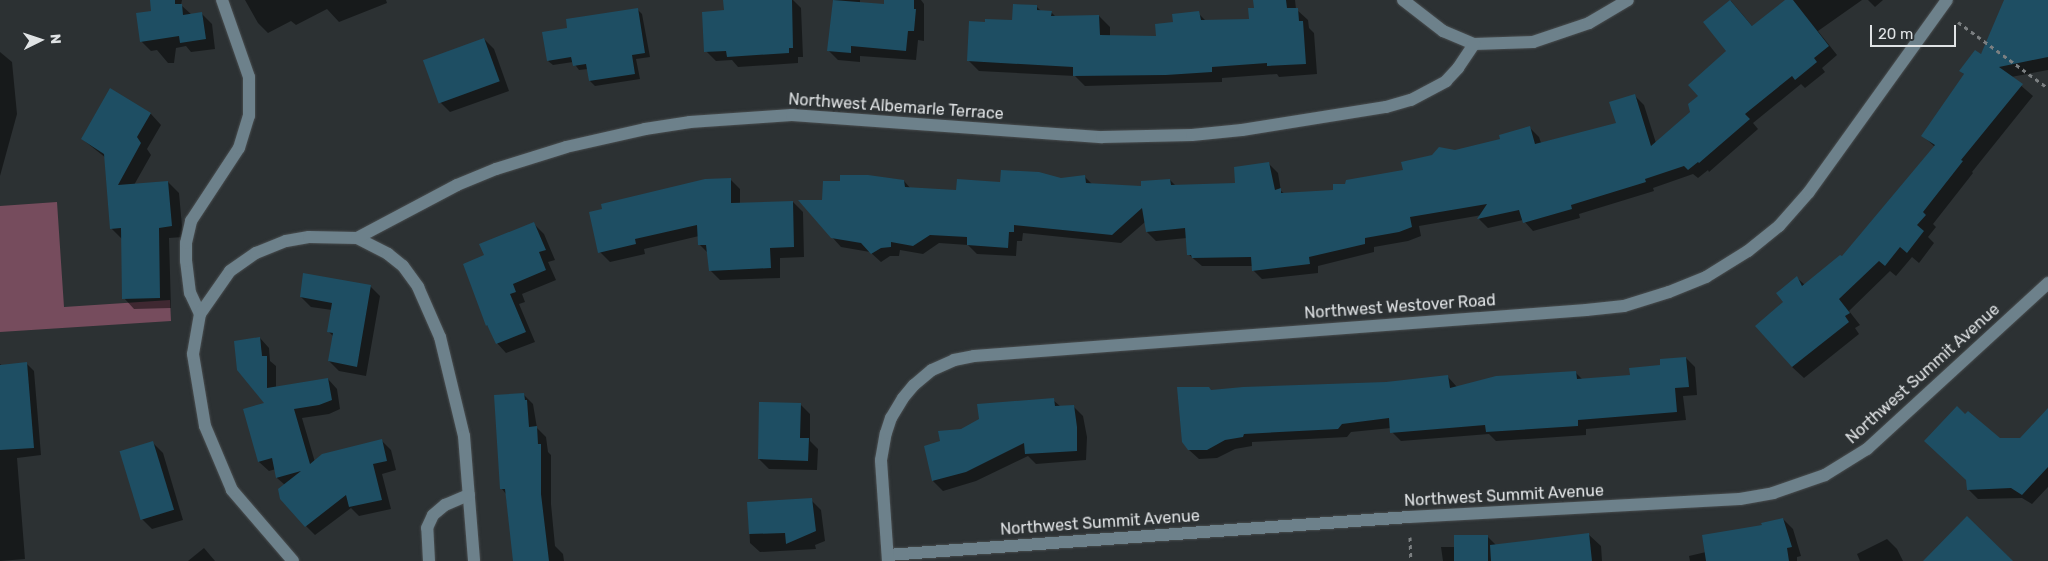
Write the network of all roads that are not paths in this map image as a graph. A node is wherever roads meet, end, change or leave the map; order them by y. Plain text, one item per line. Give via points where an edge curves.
1 (222, 0) edge
2 (1403, 0) edge
3 (1628, 0) edge
4 (1944, 5) edge
5 (1474, 44) junction
6 (357, 238) junction
7 (2048, 283) edge
8 (200, 314) junction
9 (469, 495) junction
10 (888, 558) edge
11 (293, 561) edge
12 (429, 561) edge
13 (474, 561) edge

1 - 8 street via 248,76 249,116 238,148 191,221 186,262 190,293
2 - 5 street via 1444,31
3 - 5 street via 1589,23 1533,42
4 - 10 street, Northwest Westover Road via 1809,192 1779,226 1748,251 1706,277 1669,292 1624,306 1586,310 974,356 954,360 932,370 903,398 886,433 881,460
5 - 6 street, Northwest Albemarle Terrace via 1446,81 1411,100 1386,107 1242,130 1156,137 1102,137 792,115 690,122 645,129 566,147 496,169 457,185
6 - 8 street, Northwest Albemarle Terrace via 309,237 256,252 230,271
6 - 9 street via 388,254 402,266 430,310 440,337 464,436
7 - 10 street, Northwest Summit Avenue via 1867,449 1825,475 1773,493 1740,499 1409,517
8 - 11 street, Northwest Albemarle Terrace via 194,354 205,426 232,490
9 - 12 street via 434,515 427,528
9 - 13 street

